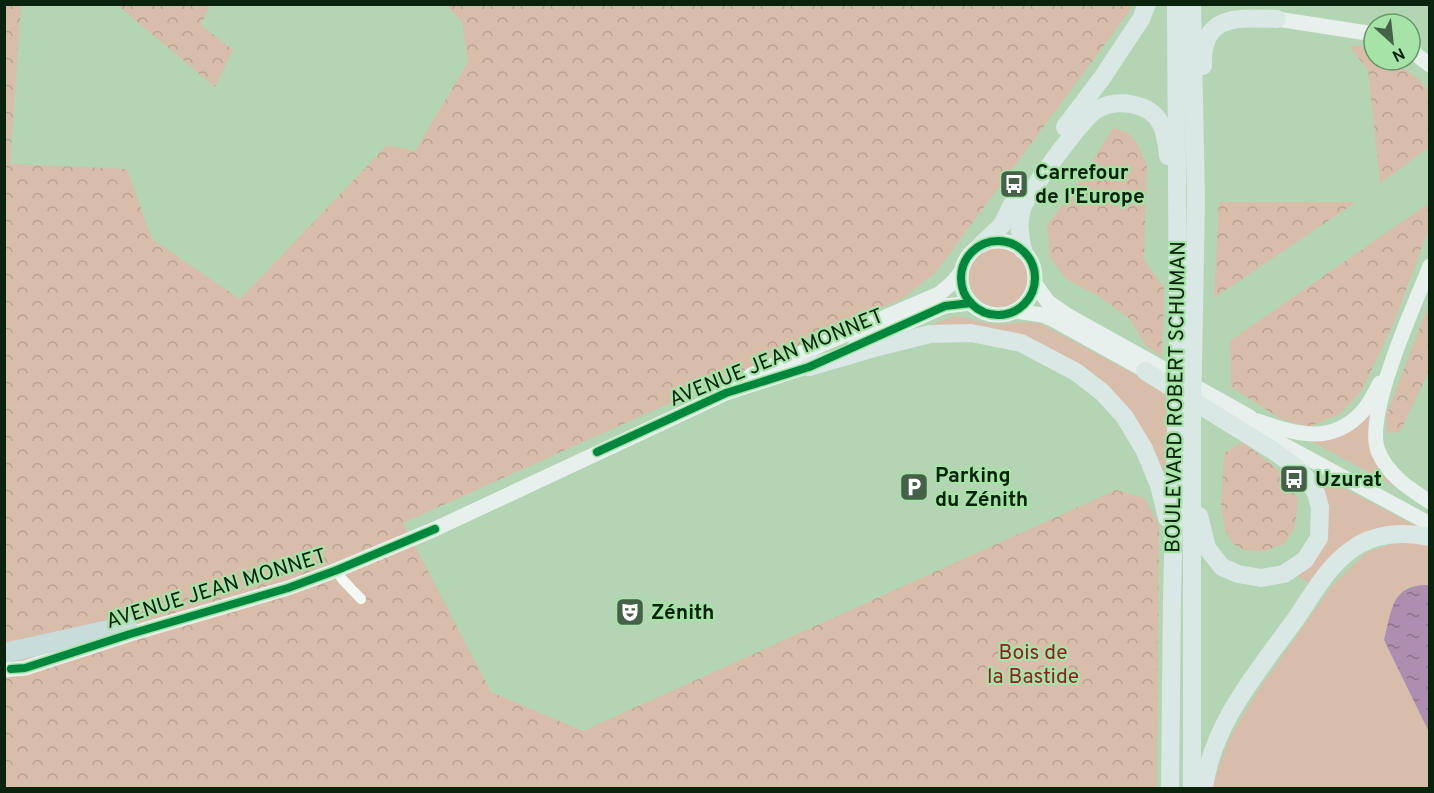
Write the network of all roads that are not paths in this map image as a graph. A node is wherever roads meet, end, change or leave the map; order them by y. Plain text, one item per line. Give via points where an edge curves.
1 (1146, 4) edge
2 (1176, 4) edge
3 (1192, 4) edge
4 (1242, 4) edge
5 (1277, 19) junction
6 (1362, 32) edge
7 (1196, 200) junction
8 (1178, 220) junction
9 (982, 244) junction
10 (1023, 250) junction
11 (1430, 266) edge
12 (961, 272) junction
13 (1035, 284) junction
14 (971, 303) junction
15 (1014, 311) junction
16 (1186, 357) junction
17 (1392, 362) junction
18 (809, 368) junction
19 (1145, 371) junction
20 (1258, 421) junction
21 (1187, 423) junction
22 (1430, 502) edge
23 (1430, 515) edge
24 (1430, 524) edge
25 (1430, 537) edge
26 (337, 570) junction
27 (1172, 598) junction
28 (361, 599) dead end
29 (127, 626) joint
30 (7, 664) edge
31 (1170, 789) edge
32 (1192, 789) edge
33 (1204, 789) edge

1 - 9 main road via 1141,19 1102,78 1018,191 1002,225
2 - 8 main road, BOULEVARD ROBERT SCHUMAN
3 - 7 main road, BOULEVARD ROBERT SCHUMAN
4 - 5 main road
5 - 6 main road
5 - 7 main road via 1236,18 1219,24 1209,34 1202,52 1204,120
7 - 16 main road, BOULEVARD ROBERT SCHUMAN
8 - 10 main road via 1160,122 1149,111 1132,104 1111,104 1096,110 1083,122 1029,194 1021,211
8 - 16 main road, BOULEVARD ROBERT SCHUMAN
9 - 10 main road via 1003,241
9 - 12 main road via 968,255
10 - 13 main road via 1033,266
11 - 17 main road
12 - 14 main road via 964,294
12 - 29 main road, AVENUE JEAN MONNET via 939,294 594,444 365,551
13 - 15 main road via 1027,300
13 - 20 main road via 1048,302 1061,311
14 - 15 main road via 991,314
14 - 18 main road, AVENUE JEAN MONNET via 945,306
15 - 19 main road via 1054,320
16 - 21 main road, BOULEVARD ROBERT SCHUMAN
17 - 20 main road via 1363,411 1327,433 1306,436
17 - 22 main road via 1376,418 1377,449 1396,478
18 - 26 main road, AVENUE JEAN MONNET via 726,393 435,529
18 - 27 main road via 930,334 971,333 1021,343 1076,372 1124,416 1144,448 1168,521
19 - 21 main road via 1274,451 1307,479 1320,507 1319,538 1305,560 1284,574 1261,578 1222,567 1207,548
19 - 24 main road
20 - 23 main road
21 - 27 main road, BOULEVARD ROBERT SCHUMAN
21 - 32 main road, BOULEVARD ROBERT SCHUMAN
25 - 33 main road via 1382,536 1351,549 1337,562 1227,719
26 - 28 street
26 - 30 main road, AVENUE JEAN MONNET via 25,668
27 - 31 main road, BOULEVARD ROBERT SCHUMAN
29 - 30 highway

